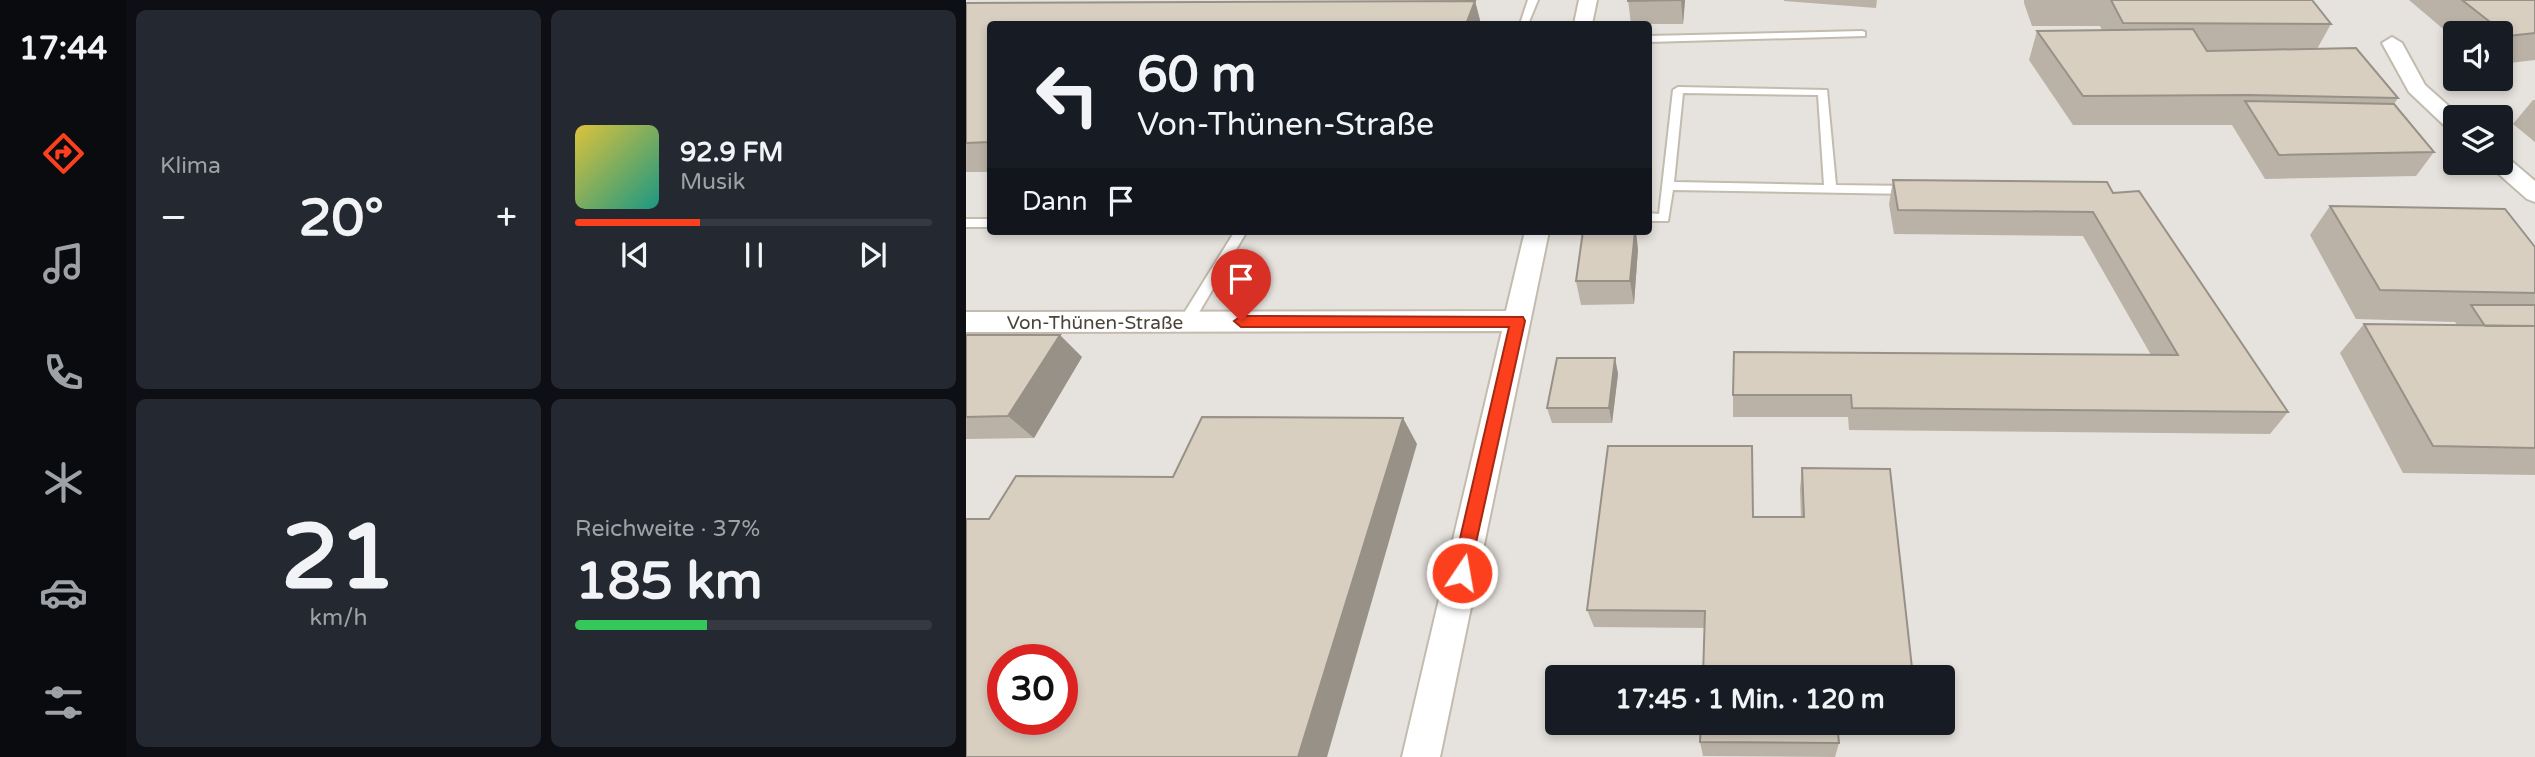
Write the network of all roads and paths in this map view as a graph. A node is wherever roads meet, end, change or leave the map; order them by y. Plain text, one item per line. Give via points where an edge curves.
1 (1533, 0) edge
2 (1588, 0) edge
3 (1525, 21) edge
4 (1584, 21) edge
5 (1862, 34) dead end
6 (1652, 38) edge
7 (2392, 43) dead end
8 (2443, 112) edge
9 (2513, 175) edge
10 (1667, 186) junction
11 (1830, 188) junction
12 (1925, 190) edge
13 (2535, 194) edge
14 (1652, 217) edge
15 (966, 223) edge
16 (987, 223) edge
17 (1239, 235) edge
18 (1536, 235) edge
19 (1517, 321) junction
20 (966, 322) edge
21 (1186, 322) junction
22 (1421, 757) edge

1 - 3 lane
2 - 4 street
5 - 6 lane
7 - 8 street via 2416,88
9 - 13 street
10 - 11 lane
10 - 11 lane via 1678,90 1823,92
10 - 14 lane via 1664,218
11 - 12 lane
15 - 16 lane
17 - 21 lane
18 - 19 street
19 - 21 street, Von-Thünen-Straße
19 - 22 street
20 - 21 street, Von-Thünen-Straße

